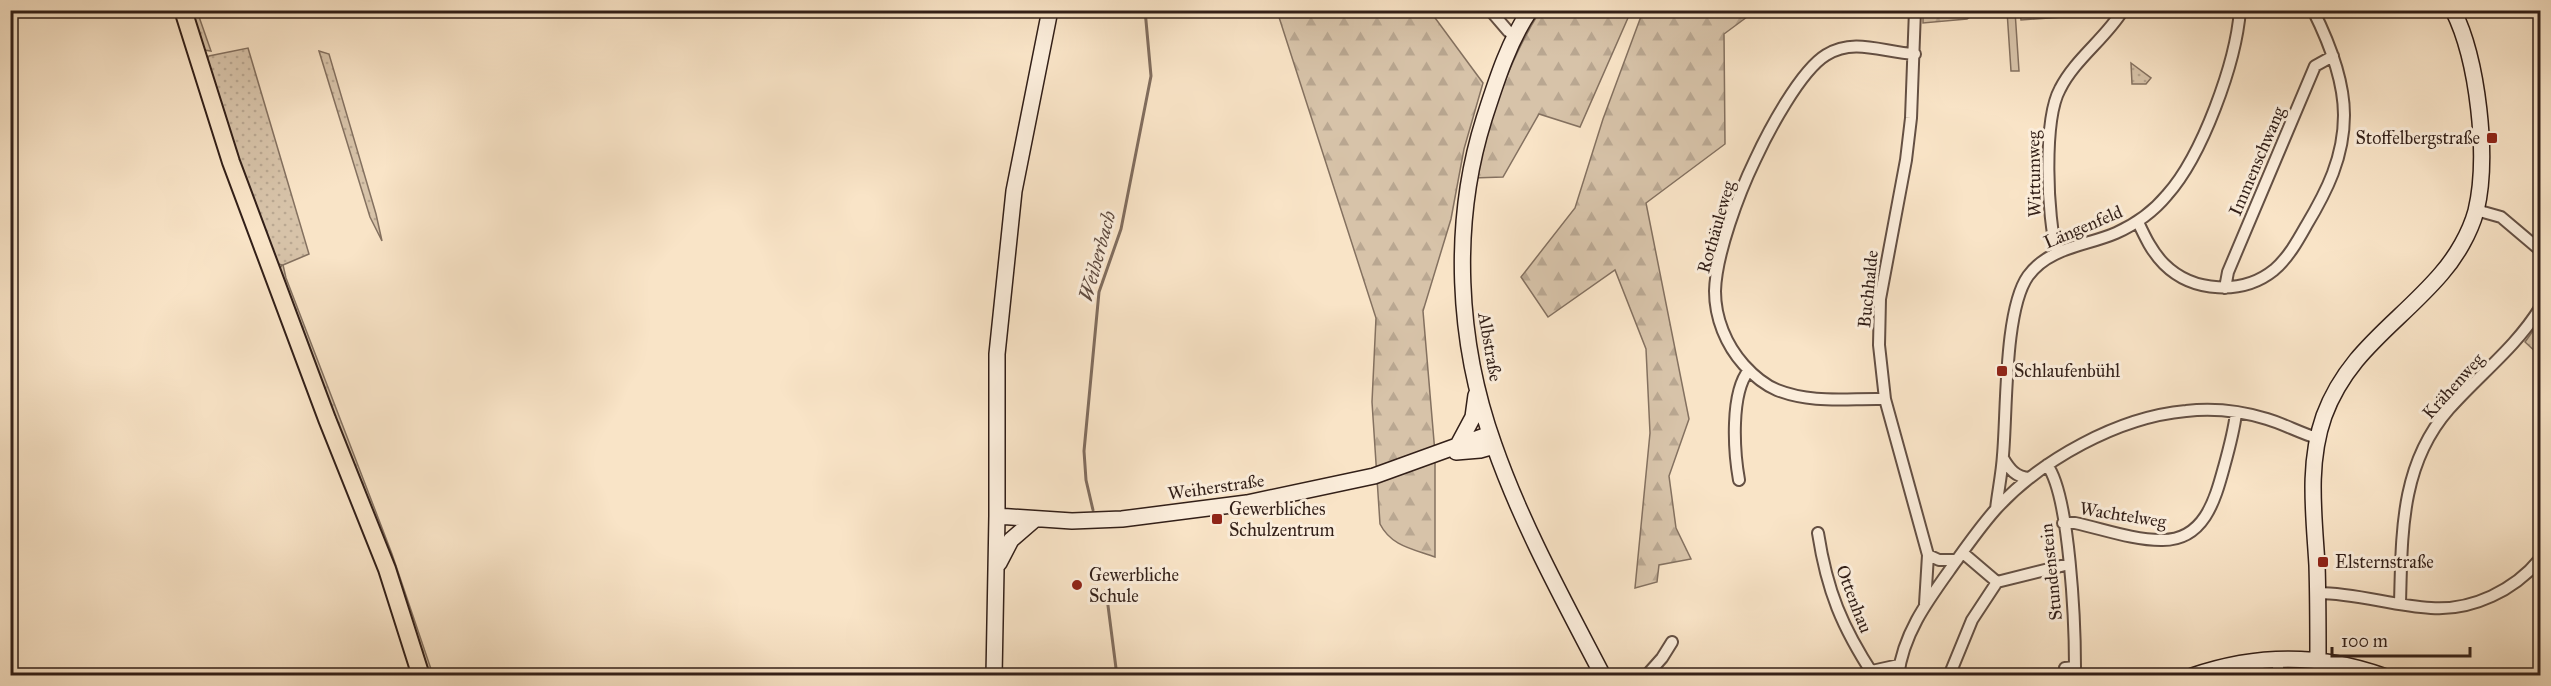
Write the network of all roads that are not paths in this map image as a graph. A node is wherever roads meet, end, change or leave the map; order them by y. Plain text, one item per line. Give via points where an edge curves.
1 (183, 10) edge
2 (1050, 10) edge
3 (1490, 10) edge
4 (1530, 10) edge
5 (1915, 10) edge
6 (2123, 10) edge
7 (2240, 10) edge
8 (2313, 10) edge
9 (2453, 10) edge
10 (1515, 36) junction
11 (1915, 54) junction
12 (2333, 56) junction
13 (2476, 210) junction
14 (2138, 222) junction
15 (2541, 250) edge
16 (2057, 252) junction
17 (2225, 288) junction
18 (2541, 308) edge
19 (1749, 370) junction
20 (1476, 386) junction
21 (1885, 399) junction
22 (2236, 413) junction
23 (2318, 438) junction
24 (1492, 440) junction
25 (1458, 445) junction
26 (1435, 453) junction
27 (2003, 458) junction
28 (2046, 465) junction
29 (2030, 478) junction
30 (1738, 480) dead end
31 (1996, 509) junction
32 (997, 516) junction
33 (1034, 520) junction
34 (2063, 523) junction
35 (1818, 533) dead end
36 (1928, 555) junction
37 (1960, 556) junction
38 (2541, 559) edge
39 (2069, 564) junction
40 (996, 571) junction
41 (1997, 582) junction
42 (2318, 593) junction
43 (2400, 603) junction
44 (1925, 604) junction
45 (1672, 642) dead end
46 (2277, 658) junction
47 (2318, 660) junction
48 (2065, 668) dead end
49 (2236, 669) edge
50 (1898, 670) edge
51 (1873, 673) edge
52 (421, 675) edge
53 (994, 675) edge
54 (1604, 675) edge
55 (1646, 675) edge
56 (1949, 675) edge
57 (2192, 675) edge
58 (2279, 675) edge
59 (2383, 675) edge

1 - 52 main road via 231,162 387,569
2 - 32 street via 1014,190 1005,264 997,354
3 - 10 street
4 - 10 street, Albstraße
5 - 11 street, Buchhalde
6 - 16 street, Wittumweg via 2069,75 2053,105 2049,149 2052,227
7 - 14 street, Längenfeld via 2231,56 2203,135 2178,182
8 - 12 street
9 - 13 street via 2465,42 2479,115
10 - 20 street, Albstraße via 1477,142 1465,208 1464,307
11 - 19 street, Rothäuleweg via 1852,46 1826,55 1807,73 1763,143 1726,239 1715,289 1720,323 1728,342
11 - 21 street, Buchhalde via 1906,160 1879,314
12 - 17 street, Immenschwang via 2315,66 2228,272
12 - 17 street via 2343,95 2344,119 2340,154 2327,191 2292,250 2274,270 2248,284
13 - 15 street via 2501,217
13 - 23 street via 2445,269 2348,369 2331,400
14 - 16 street, Längenfeld
14 - 17 street via 2166,266 2194,282
16 - 27 street, Längenfeld via 2037,266 2019,291
18 - 43 street, Krähenweg via 2517,341 2448,411 2432,434 2410,483 2405,506
19 - 21 street, Rothäuleweg via 1775,389 1796,395 1831,400
19 - 30 street via 1740,387 1735,427
20 - 24 street, Albstraße
20 - 25 street via 1473,417
21 - 36 street, Buchhalde
22 - 23 street via 2267,419
22 - 28 street via 2186,410 2145,417
22 - 34 street, Wachtelweg via 2213,503 2192,531 2175,539 2160,540
23 - 42 street via 2312,482
24 - 25 street, Weiherstraße
24 - 26 street, Weiherstraße via 1480,450
24 - 54 street, Albstraße via 1516,500
25 - 26 street, Weiherstraße
26 - 33 street, Weiherstraße via 1374,476 1247,503 1122,519
27 - 29 street via 2020,477
27 - 31 street, Längenfeld
28 - 29 street
28 - 34 street, Stundenstein via 2056,482
29 - 31 street
31 - 37 street
32 - 33 street, Weiherstraße
32 - 40 street
33 - 40 street via 1011,540
34 - 39 street, Stundenstein
35 - 51 street, Ottenhau via 1832,598 1849,637
36 - 37 street via 1939,560
36 - 44 street, Buchhalde
37 - 41 street
37 - 44 street
38 - 43 street via 2507,588 2488,598 2449,608
39 - 41 street
39 - 48 street, Stundenstein via 2075,668
40 - 53 street
41 - 56 street via 1972,620
42 - 43 street
42 - 47 street
44 - 50 street
45 - 55 street
46 - 47 street
46 - 49 street
46 - 58 street
47 - 59 street
49 - 57 street
50 - 51 street, Ottenhau

